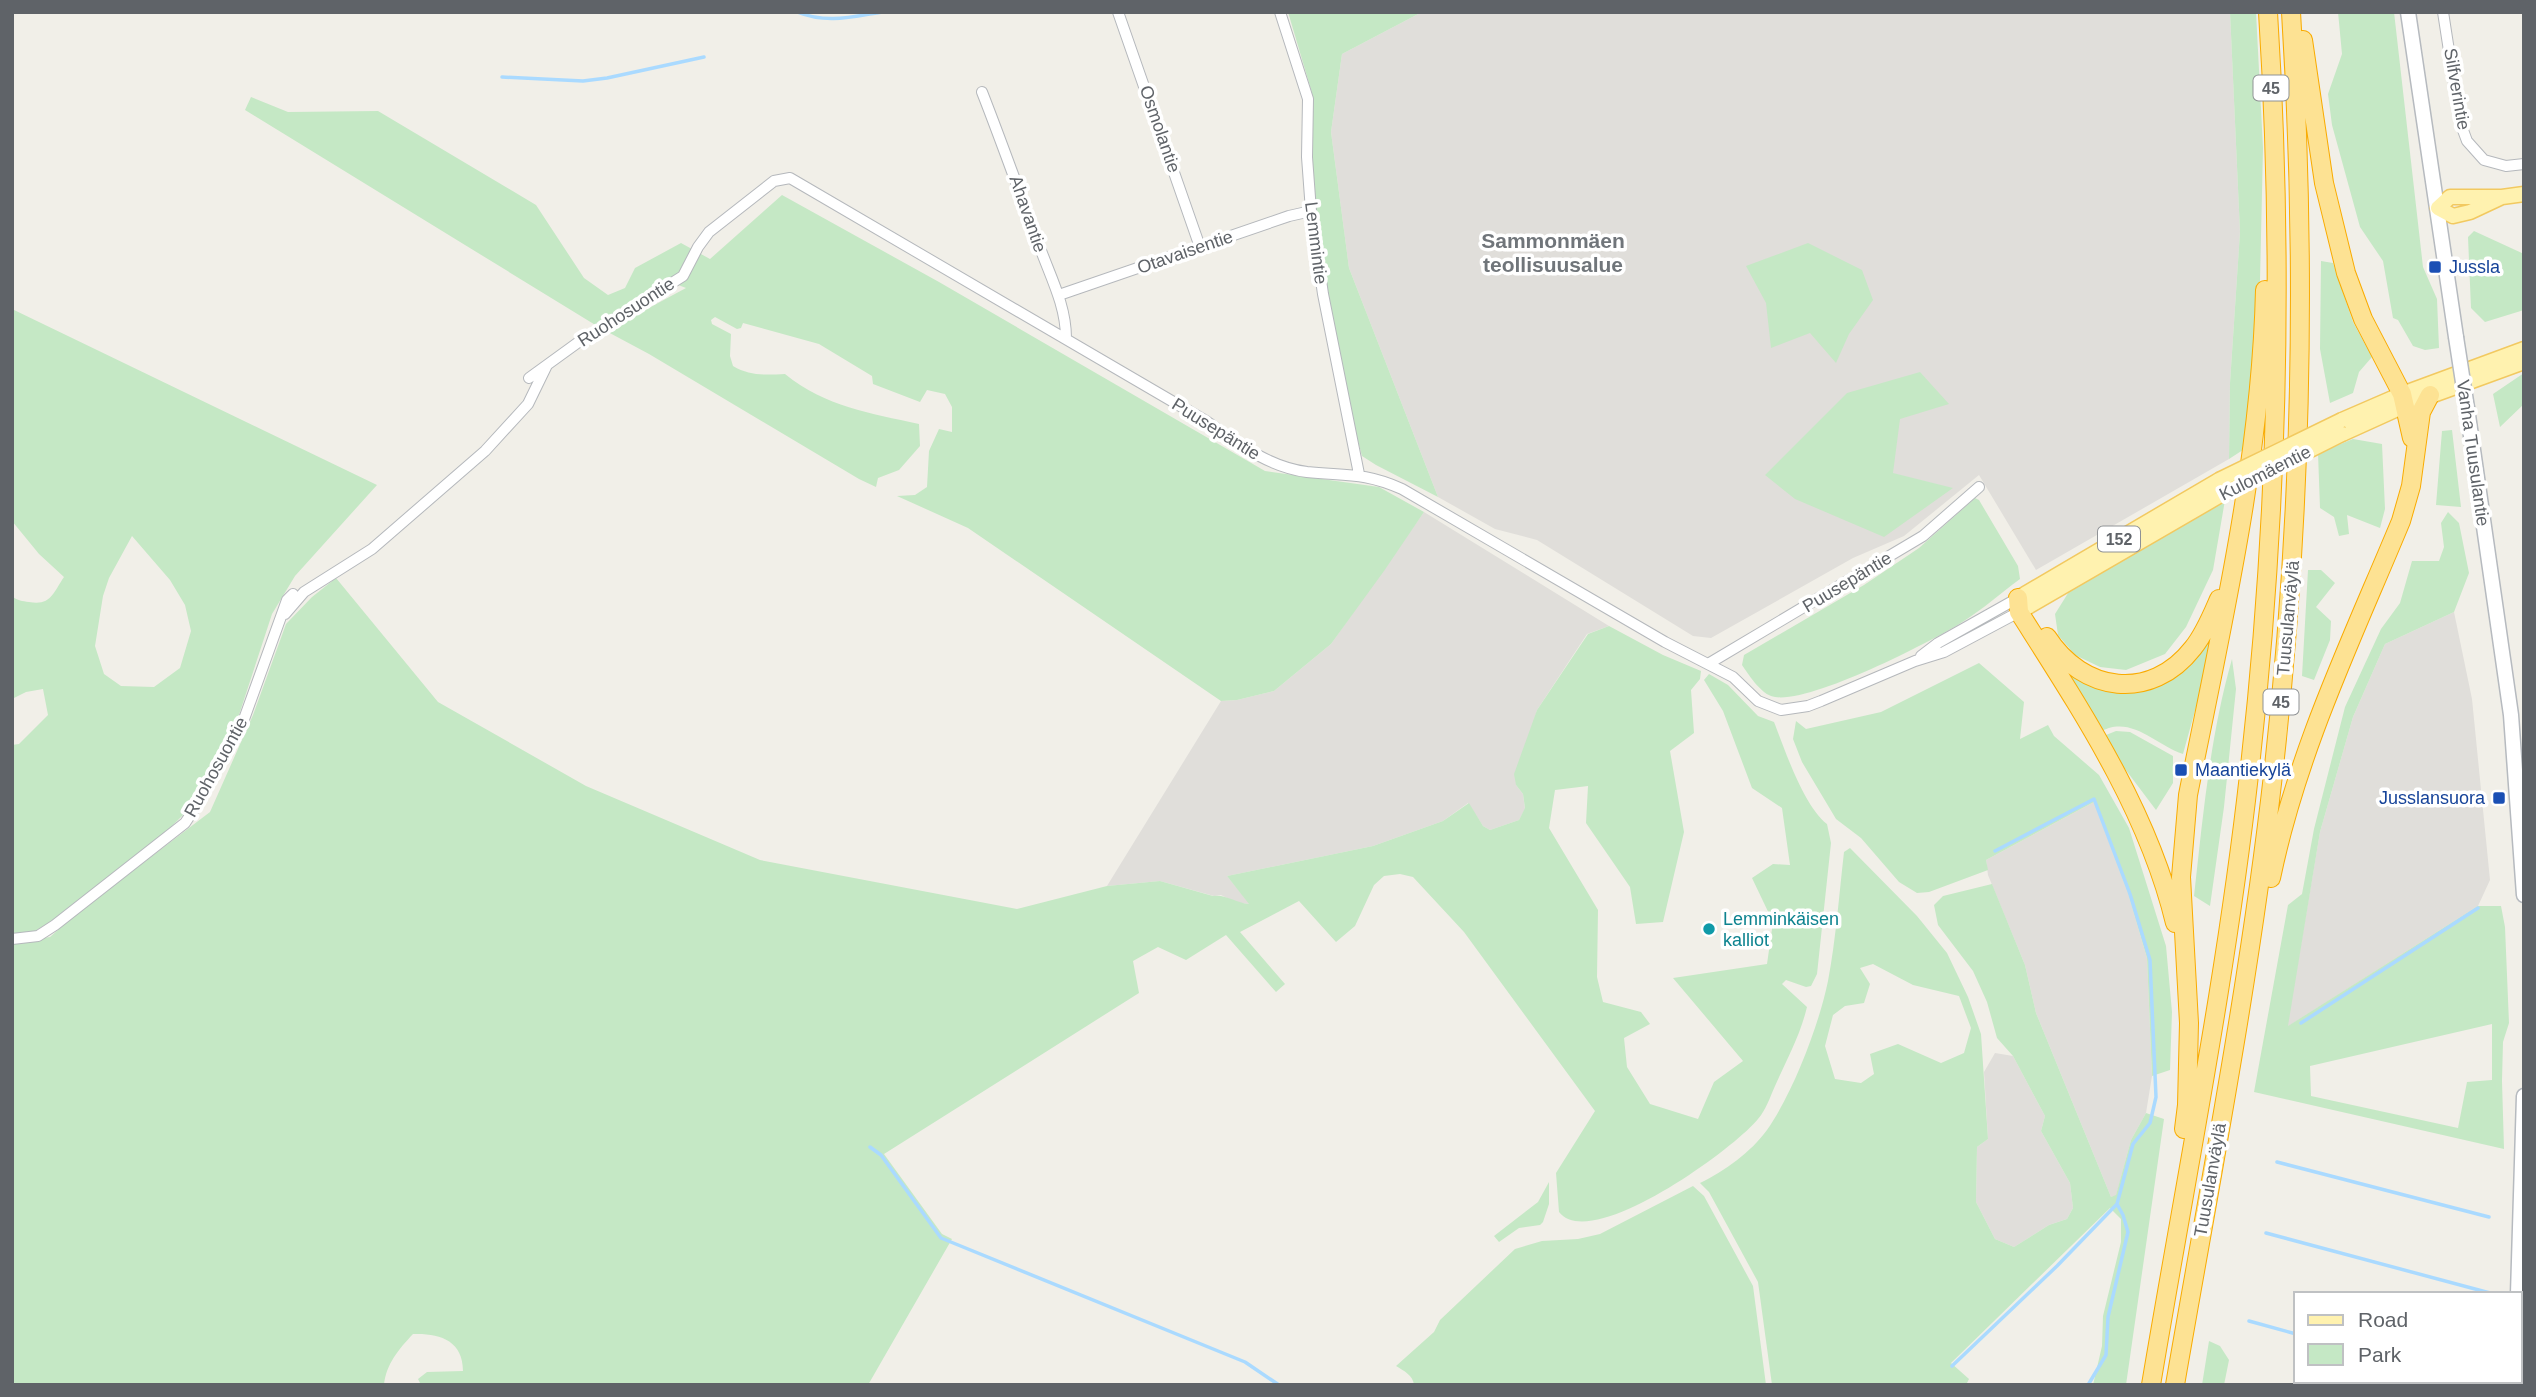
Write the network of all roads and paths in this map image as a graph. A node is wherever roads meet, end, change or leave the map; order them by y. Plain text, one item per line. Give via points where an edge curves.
1 (1118, 12) edge
2 (1280, 12) edge
3 (2268, 12) edge
4 (2291, 12) edge
5 (2299, 12) edge
6 (2407, 12) edge
7 (2442, 12) edge
8 (982, 92) dead end
9 (2275, 164) junction
10 (2524, 164) edge
11 (775, 181) joint
12 (2524, 194) edge
13 (2438, 208) junction
14 (1311, 211) junction
15 (1200, 247) junction
16 (1059, 295) junction
17 (1066, 338) junction
18 (2524, 349) edge
19 (2524, 362) edge
20 (548, 364) junction
21 (529, 378) dead end
22 (2430, 395) junction
23 (2404, 399) junction
24 (2342, 427) junction
25 (2415, 450) junction
26 (1359, 474) junction
27 (1979, 487) dead end
28 (2235, 553) junction
29 (293, 594) dead end
30 (2023, 606) junction
31 (280, 620) junction
32 (1707, 664) junction
33 (2517, 714) edge
34 (2521, 836) edge
35 (2524, 895) edge
36 (12, 939) edge
37 (2184, 965) junction
38 (2237, 1024) junction
39 (2524, 1096) edge
40 (2180, 1219) junction
41 (2521, 1292) edge
42 (2151, 1385) edge
43 (2175, 1385) edge

1 - 15 street, Osmolantie
2 - 14 street, Lemmintie via 1308,99
3 - 9 highway, Tuusulanväylä / 45
4 - 38 highway, Tuusulanväylä / 45 via 2301,226 2297,495 2273,776
5 - 23 highway via 2324,183 2346,273
6 - 13 main road, Vanha Tuusulantie
7 - 10 street, Silfverintie via 2467,141 2484,160 2506,166
8 - 16 street, Ahavantie
9 - 28 highway via 2256,429
9 - 40 highway, Tuusulanväylä / 45 via 2273,496 2258,682 2238,865
11 - 17 street, Puusepäntie via 790,178
11 - 20 street, Ruohosuontie via 709,232 683,276
12 - 13 main road via 2502,197 2453,216
13 - 33 main road, Vanha Tuusulantie, bridge
14 - 15 street, Otavaisentie
14 - 26 street, Lemmintie
15 - 16 street, Otavaisentie
16 - 17 street, Ahavantie
17 - 26 street, Puusepäntie via 1268,461 1305,472
18 - 23 main road, Kulomäentie / 152
19 - 22 main road, Kulomäentie / 152
20 - 21 street, Ruohosuontie
20 - 31 street via 528,404 485,451 372,549 304,592
22 - 23 main road, Kulomäentie / 152
22 - 25 highway via 2421,412
23 - 24 main road, Kulomäentie / 152
23 - 25 highway
24 - 30 main road, Kulomäentie / 152, bridge
24 - 30 main road, Kulomäentie / 152, bridge via 2219,480
25 - 38 highway via 2401,521 2293,787
26 - 32 street, Puusepäntie via 1402,489
27 - 32 street, Puusepäntie via 1923,536
28 - 30 highway via 2219,600 2193,648 2163,675 2138,684 2109,683 2074,668
28 - 37 highway via 2188,796 2181,877
29 - 31 street, Ruohosuontie
30 - 32 street, Puusepäntie via 1938,643 1915,661 1808,706 1781,710 1758,701 1733,677
30 - 37 highway via 2133,808 2162,878
31 - 36 street, Ruohosuontie via 239,733 185,823 55,925 37,936
33 - 34 main road, Vanha Tuusulantie
34 - 35 main road, Vanha Tuusulantie
37 - 40 highway via 2189,1059
38 - 43 highway, Tuusulanväylä / 45
39 - 41 main road
40 - 42 highway, Tuusulanväylä / 45

